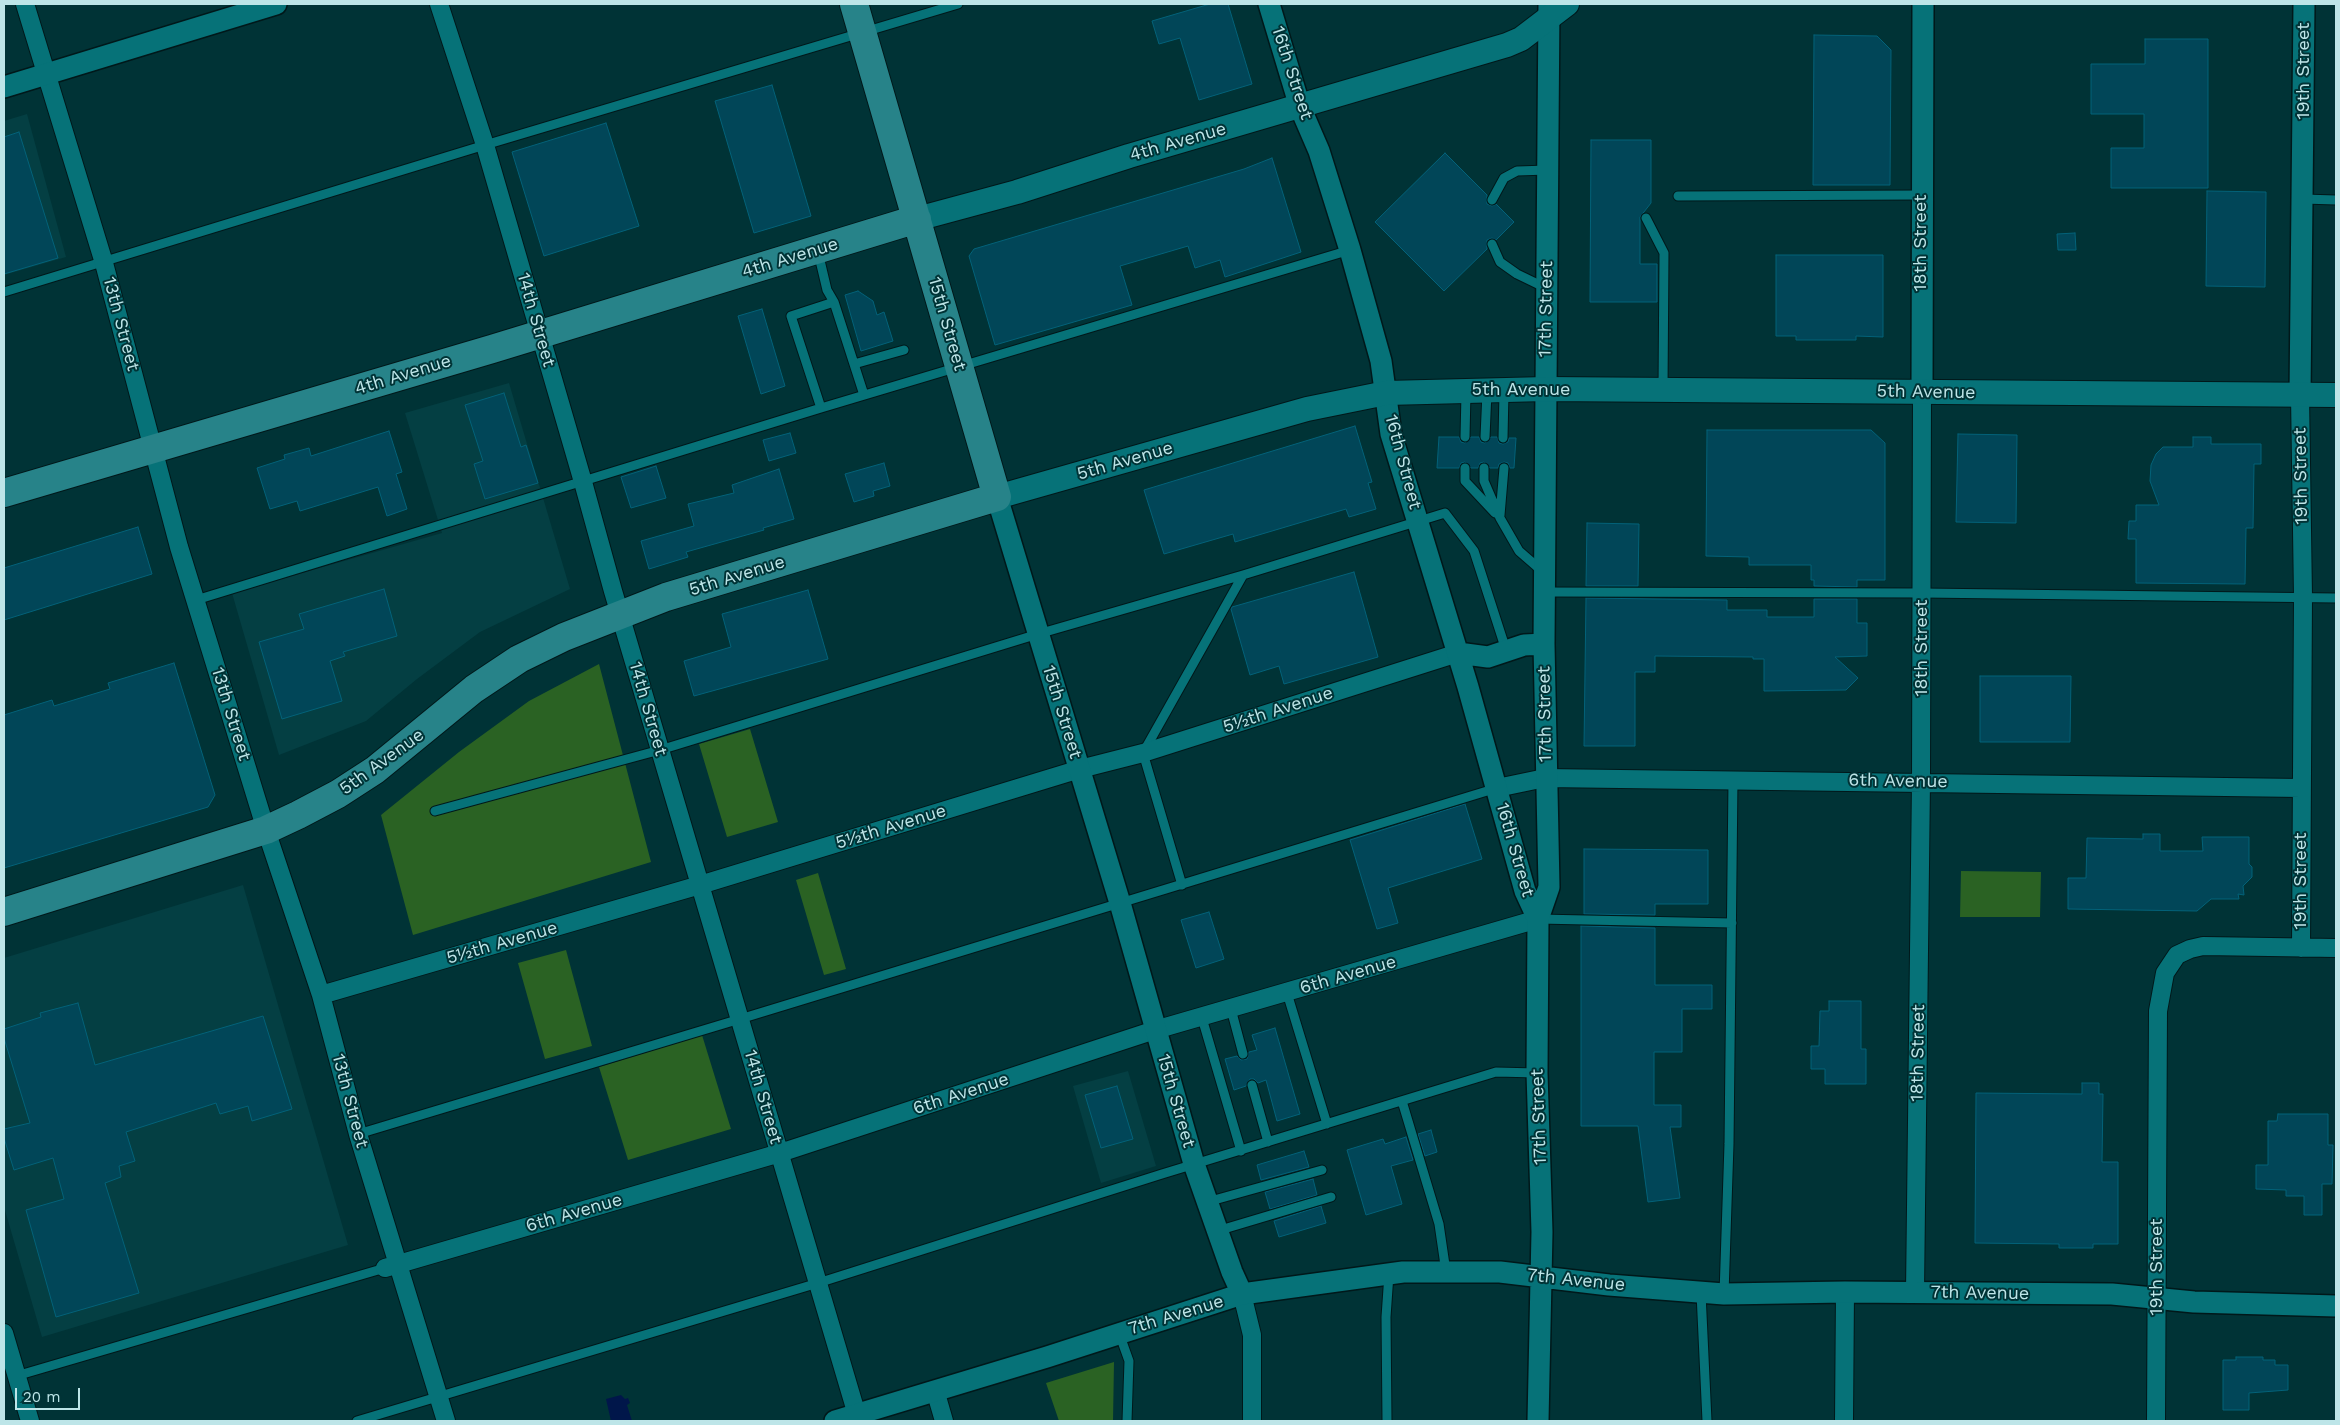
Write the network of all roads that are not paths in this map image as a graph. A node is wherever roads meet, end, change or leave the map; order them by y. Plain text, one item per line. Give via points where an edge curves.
1 (25, 4) edge
2 (276, 4) edge
3 (440, 4) edge
4 (854, 4) edge
5 (958, 4) edge
6 (1269, 4) edge
7 (1923, 4) edge
8 (2304, 4) edge
9 (1555, 8) edge
10 (862, 31) junction
11 (46, 75) junction
12 (4, 87) edge
13 (1300, 107) junction
14 (485, 145) junction
15 (1548, 170) junction
16 (1921, 195) junction
17 (1678, 196) dead end
18 (1492, 200) dead end
19 (2303, 200) junction
20 (2336, 200) edge
21 (1646, 218) dead end
22 (917, 219) junction
23 (1492, 244) dead end
24 (817, 250) junction
25 (1350, 250) junction
26 (104, 263) junction
27 (1546, 288) junction
28 (4, 292) edge
29 (834, 302) junction
30 (540, 334) junction
31 (904, 350) dead end
32 (854, 364) junction
33 (959, 366) junction
34 (1486, 389) junction
35 (1546, 389) junction
36 (1663, 390) junction
37 (1922, 392) junction
38 (1386, 393) junction
39 (864, 395) junction
40 (2300, 395) junction
41 (2336, 395) edge
42 (821, 408) junction
43 (1465, 437) dead end
44 (1485, 437) dead end
45 (1503, 438) dead end
46 (154, 449) junction
47 (1465, 468) dead end
48 (1484, 468) dead end
49 (1504, 468) dead end
50 (583, 482) junction
51 (4, 493) edge
52 (997, 497) junction
53 (1500, 518) junction
54 (1419, 522) junction
55 (1243, 575) junction
56 (1544, 582) junction
57 (1922, 593) junction
58 (2304, 597) junction
59 (2336, 598) edge
60 (196, 600) junction
61 (620, 614) junction
62 (1038, 634) junction
63 (1544, 644) junction
64 (1506, 651) junction
65 (1458, 653) junction
66 (660, 750) junction
67 (1143, 753) junction
68 (1080, 769) junction
69 (1545, 778) junction
70 (1733, 780) junction
71 (1921, 782) junction
72 (1497, 788) junction
73 (2301, 788) junction
74 (435, 811) dead end
75 (266, 830) junction
76 (700, 885) junction
77 (1182, 885) junction
78 (1120, 903) junction
79 (4, 912) edge
80 (1538, 919) junction
81 (1732, 922) junction
82 (2301, 948) junction
83 (2336, 948) edge
84 (1287, 993) junction
85 (321, 995) junction
86 (1230, 1010) junction
87 (1202, 1018) junction
88 (740, 1019) junction
89 (1155, 1030) junction
90 (1243, 1054) dead end
91 (1537, 1073) junction
92 (1252, 1084) dead end
93 (1402, 1101) junction
94 (1326, 1124) junction
95 (358, 1134) junction
96 (1268, 1142) junction
97 (1241, 1150) junction
98 (780, 1153) junction
99 (1194, 1164) junction
100 (1322, 1170) dead end
101 (1331, 1198) dead end
102 (1208, 1202) junction
103 (1217, 1231) junction
104 (391, 1266) junction
105 (1446, 1272) junction
106 (1390, 1274) junction
107 (1542, 1276) junction
108 (818, 1283) junction
109 (1701, 1292) junction
110 (1845, 1292) junction
111 (1915, 1292) junction
112 (1242, 1294) junction
113 (1724, 1294) junction
114 (2157, 1297) junction
115 (2336, 1306) edge
116 (4, 1333) edge
117 (1118, 1333) junction
118 (16, 1376) junction
119 (935, 1390) junction
120 (438, 1397) junction
121 (857, 1415) junction
122 (30, 1421) edge
123 (357, 1421) edge
124 (446, 1421) edge
125 (835, 1421) edge
126 (944, 1421) edge
127 (1127, 1421) edge
128 (1252, 1421) edge
129 (1387, 1421) edge
130 (1538, 1421) edge
131 (1707, 1421) edge
132 (1844, 1421) edge
133 (2156, 1421) edge

1 - 11 street, 13th Street
2 - 11 street
3 - 14 street, 14th Street
4 - 10 main road, 15th Street
5 - 10 lane
6 - 13 street, 16th Street
7 - 16 street, 18th Street
8 - 19 street, 19th Street
9 - 13 main road, 4th Avenue via 1521,38 1507,45
9 - 15 street, 17th Street
10 - 14 lane
10 - 22 main road, 15th Street
11 - 12 street
11 - 26 street, 13th Street
13 - 22 main road, 4th Avenue
13 - 25 street, 16th Street via 1319,152
14 - 26 lane
14 - 30 street, 14th Street
15 - 18 lane via 1517,171 1504,178
15 - 27 street, 17th Street
16 - 17 lane
16 - 37 street, 18th Street
19 - 20 lane
19 - 40 street, 19th Street
21 - 36 lane via 1664,253
22 - 24 main road, 4th Avenue
22 - 33 main road, 15th Street
23 - 27 lane via 1500,262
24 - 29 lane via 827,290
24 - 30 main road, 4th Avenue
25 - 33 lane
25 - 38 street, 16th Street
26 - 28 lane
26 - 46 street, 13th Street
27 - 35 street, 17th Street
29 - 32 lane
29 - 42 lane via 792,316
30 - 46 main road, 4th Avenue
30 - 50 street, 14th Street
31 - 32 lane
32 - 39 lane
33 - 39 lane
33 - 52 main road, 15th Street
34 - 35 main road, 5th Avenue
34 - 38 main road, 5th Avenue
34 - 43 lane
34 - 44 lane
34 - 45 lane
35 - 36 main road, 5th Avenue
35 - 56 street, 17th Street
36 - 37 main road, 5th Avenue
37 - 40 main road, 5th Avenue
37 - 57 street, 18th Street
38 - 52 main road, 5th Avenue via 1307,409
38 - 54 street, 16th Street via 1391,434
39 - 42 lane
40 - 41 main road, 5th Avenue
40 - 58 street, 19th Street
42 - 50 lane
46 - 51 main road, 4th Avenue
46 - 60 street, 13th Street
47 - 53 lane via 1465,480
48 - 53 lane via 1484,480
49 - 53 lane
50 - 60 lane
50 - 61 street, 14th Street
52 - 61 main road, 5th Avenue via 666,597
52 - 62 street, 15th Street
53 - 56 lane
54 - 55 lane
54 - 64 lane via 1445,513 1474,551
54 - 65 street, 16th Street
55 - 62 lane
55 - 67 lane
56 - 57 lane
56 - 63 street, 17th Street
57 - 58 lane
57 - 71 street, 18th Street
58 - 59 lane
58 - 73 street, 19th Street
60 - 75 street, 13th Street
61 - 66 street, 14th Street
61 - 75 main road, 5th Avenue via 519,660 474,690 375,770 338,794
62 - 66 lane
62 - 68 street, 15th Street
63 - 64 street via 1524,645
63 - 69 street, 17th Street
64 - 65 street via 1488,657
65 - 67 street, 5½th Avenue
65 - 72 street, 16th Street
66 - 74 lane
66 - 76 street, 14th Street
67 - 68 street, 5½th Avenue
67 - 77 lane
68 - 76 street, 5½th Avenue
68 - 78 street, 15th Street
69 - 70 street, 6th Avenue
69 - 72 street, 6th Avenue
69 - 80 street, 17th Street via 1549,887
70 - 71 street, 6th Avenue
70 - 81 lane
71 - 73 street, 6th Avenue
71 - 111 street, 18th Street
72 - 77 lane
72 - 80 street, 16th Street via 1525,892
73 - 82 street, 19th Street
75 - 79 main road, 5th Avenue
75 - 85 street, 13th Street
76 - 85 street, 5½th Avenue
76 - 88 street, 14th Street
77 - 78 lane
78 - 88 lane
78 - 89 street, 15th Street
80 - 81 lane
80 - 84 street, 6th Avenue
80 - 91 street, 17th Street
81 - 113 lane
82 - 83 street
82 - 114 street, 19th Street via 2203,946 2177,955 2169,964 2160,988 2158,1011
84 - 86 street, 6th Avenue
84 - 94 lane
85 - 95 street, 13th Street
86 - 87 street, 6th Avenue
86 - 90 lane
87 - 89 street, 6th Avenue
87 - 97 lane
88 - 95 lane
88 - 98 street, 14th Street
89 - 98 street, 6th Avenue
89 - 99 street, 15th Street
91 - 93 lane via 1496,1072
91 - 107 street, 17th Street
92 - 96 lane
93 - 94 lane
93 - 105 lane via 1438,1224
94 - 96 lane
95 - 104 street, 13th Street
96 - 97 lane
97 - 99 lane
98 - 104 street, 6th Avenue
98 - 108 street, 14th Street
99 - 102 street, 15th Street
99 - 108 lane
100 - 102 lane
101 - 103 lane
102 - 103 street, 15th Street
103 - 112 street, 15th Street
104 - 118 lane
104 - 120 street, 13th Street
105 - 106 street, 7th Avenue
105 - 107 street, 7th Avenue
106 - 112 street, 7th Avenue
106 - 129 lane via 1386,1317
107 - 109 street, 7th Avenue
107 - 130 street, 17th Street
108 - 120 lane
108 - 121 street, 14th Street
109 - 113 street, 7th Avenue
109 - 131 lane
110 - 111 street, 7th Avenue
110 - 113 street, 7th Avenue
110 - 132 street
111 - 114 street, 7th Avenue
112 - 117 street, 7th Avenue
112 - 128 street, 15th Street via 1252,1335
114 - 115 street, 7th Avenue via 2220,1304
114 - 133 street, 19th Street
116 - 118 street
117 - 119 street, 7th Avenue
117 - 127 lane via 1128,1360
118 - 122 street
119 - 121 street, 7th Avenue
119 - 126 street
120 - 123 lane
120 - 124 street, 13th Street
121 - 125 street, 7th Avenue

